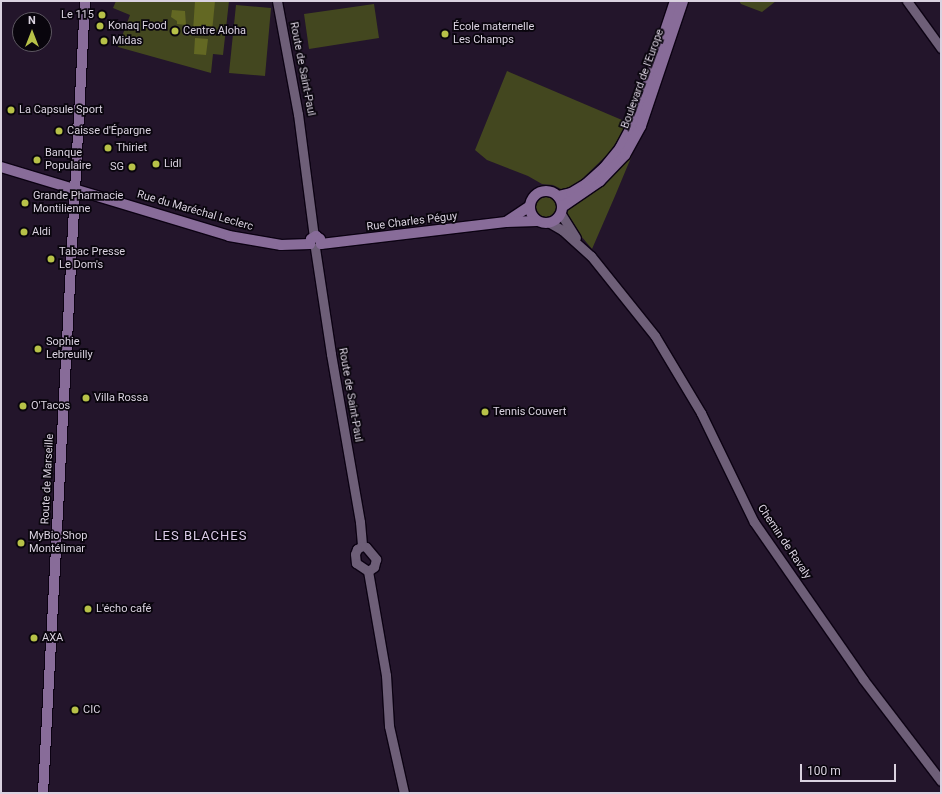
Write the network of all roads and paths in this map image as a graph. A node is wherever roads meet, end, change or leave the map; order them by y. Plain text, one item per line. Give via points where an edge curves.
1 (85, 1) edge
2 (277, 1) edge
3 (675, 1) edge
4 (683, 1) edge
5 (907, 1) edge
6 (913, 1) edge
7 (941, 39) edge
8 (941, 48) edge
9 (1, 167) edge
10 (76, 189) junction
11 (558, 196) junction
12 (530, 206) junction
13 (562, 210) junction
14 (537, 221) junction
15 (506, 222) junction
16 (550, 223) junction
17 (315, 243) junction
18 (582, 247) junction
19 (362, 546) junction
20 (368, 571) junction
21 (941, 781) edge
22 (43, 793) edge
23 (404, 793) edge

1 - 10 main road, Route de Marseille
2 - 17 street, Route de Saint-Paul via 298,114
3 - 11 main road, Boulevard de l'Europe via 636,118 627,137 595,176 576,190
4 - 13 main road, Boulevard de l'Europe via 641,126 625,155 600,181
5 - 8 street
6 - 7 street
9 - 10 main road, Rue du Maréchal Leclerc
10 - 17 main road, Rue du Maréchal Leclerc via 229,236 281,245
10 - 22 main road, Route de Marseille
11 - 12 main road via 542,192 534,197
11 - 13 main road
12 - 14 main road via 532,216
12 - 15 main road, Rue Charles Péguy
13 - 16 main road
13 - 18 street, Chemin de Ravaly
14 - 15 main road, Rue Charles Péguy
14 - 16 main road
15 - 17 main road, Rue Charles Péguy
16 - 18 street, Chemin de Ravaly
17 - 19 street, Route de Saint-Paul
18 - 21 street, Chemin de Ravaly via 655,336 701,413 754,522 863,679
19 - 20 street via 366,547 376,560 374,567
19 - 20 street via 357,548 356,563
20 - 23 street via 386,675 389,726

